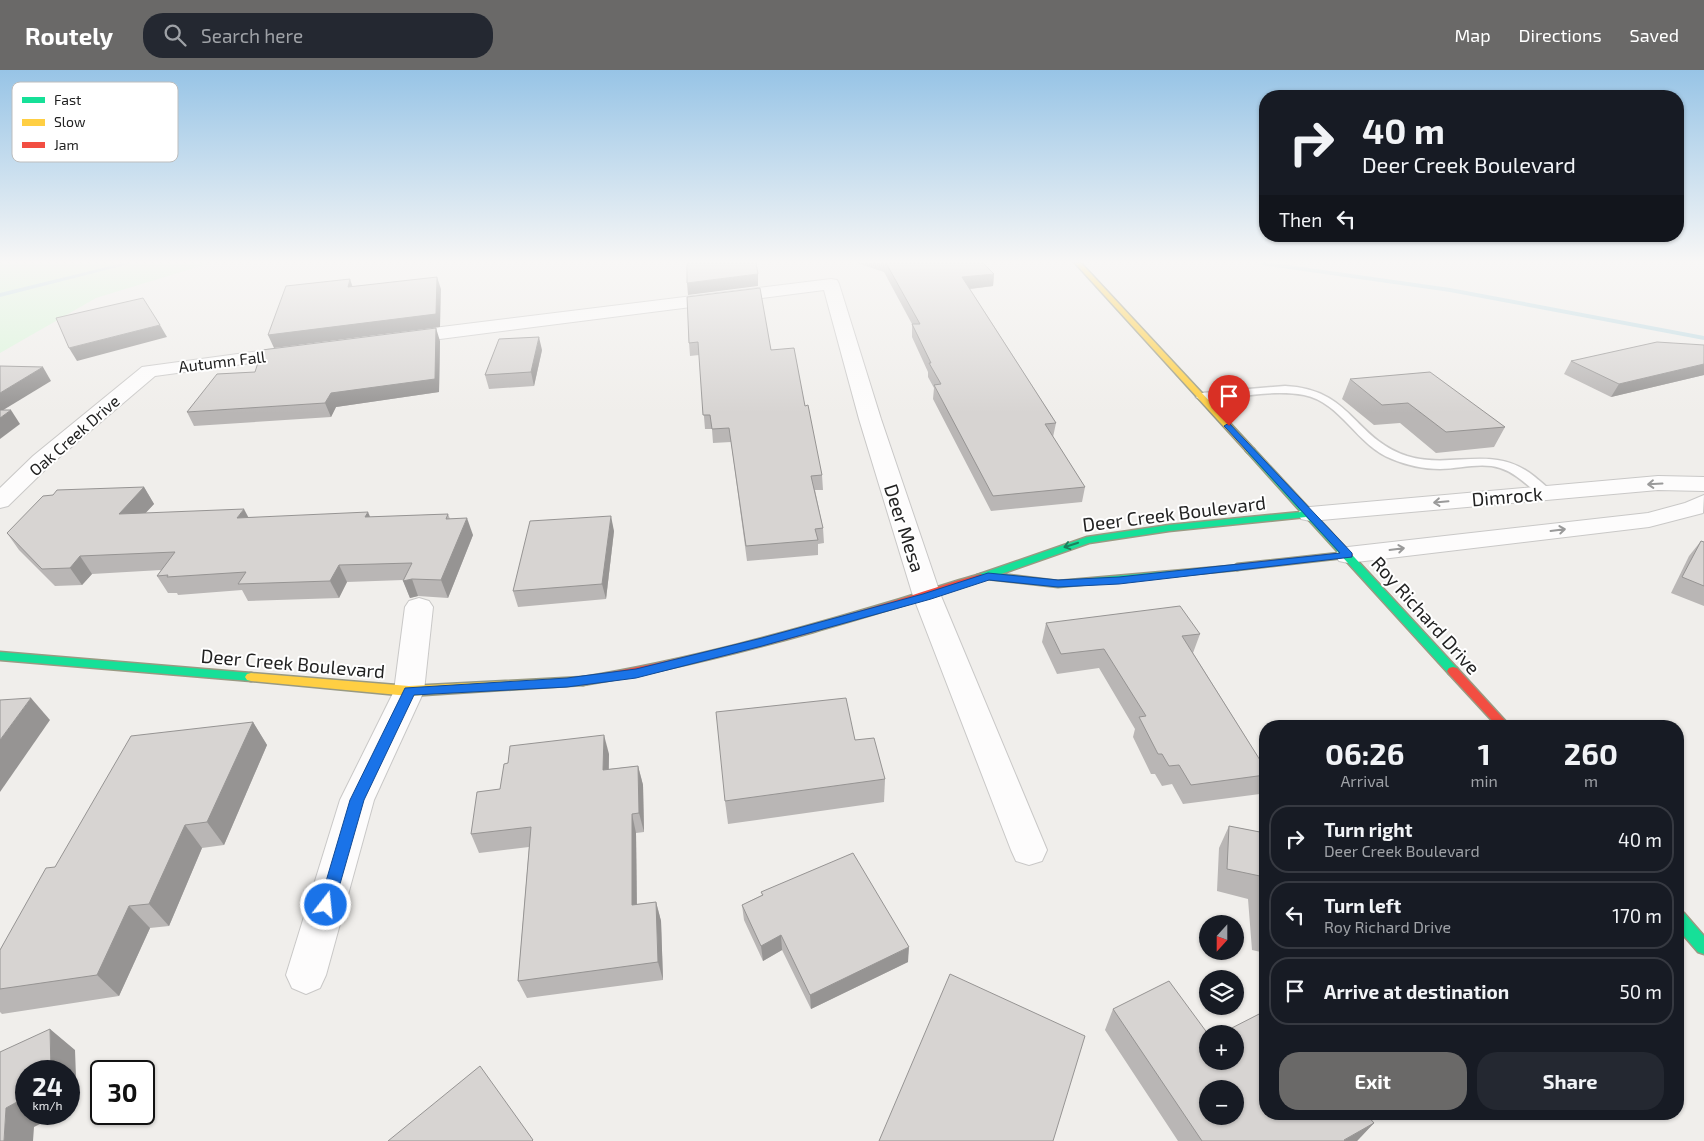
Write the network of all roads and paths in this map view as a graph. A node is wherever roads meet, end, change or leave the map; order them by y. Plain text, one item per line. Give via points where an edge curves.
1 (599, 313) edge
2 (839, 313) edge
3 (1124, 313) edge
4 (383, 340) edge
5 (315, 349) edge
6 (149, 371) joint
7 (1202, 397) junction
8 (1704, 484) edge
9 (1545, 493) junction
10 (0, 501) edge
11 (1704, 502) edge
12 (1310, 514) junction
13 (1348, 555) junction
14 (988, 576) junction
15 (927, 596) junction
16 (419, 607) dead end
17 (0, 656) edge
18 (409, 691) junction
19 (1499, 720) edge
20 (1029, 850) dead end
21 (1684, 925) edge
22 (1704, 947) edge
23 (306, 975) dead end

1 - 4 street, Deer Mesa
2 - 15 street, Deer Mesa
3 - 7 street, Roy Richard Drive
5 - 6 street, Autumn Fall
6 - 10 street, Oak Creek Drive via 41,461
7 - 9 lane via 1293,390 1308,392 1325,398 1385,451 1436,465 1499,464 1512,468
7 - 12 street, Roy Richard Drive
8 -> 9 street, Dimrock via 1658,483
9 -> 12 street, Dimrock
13 -> 11 street, Dimrock via 1649,520 1694,508
12 - 13 street, Roy Richard Drive
12 -> 14 street, Deer Creek Boulevard via 1087,540
13 - 14 street, Deer Creek Boulevard via 1058,584
13 - 19 street, Roy Richard Drive
14 - 15 street, Deer Creek Boulevard
15 - 18 street, Deer Creek Boulevard via 726,652 636,673 567,683
15 - 20 street, Deer Mesa
16 - 18 street
17 - 18 street, Deer Creek Boulevard
18 - 23 street via 357,800
21 - 22 street

